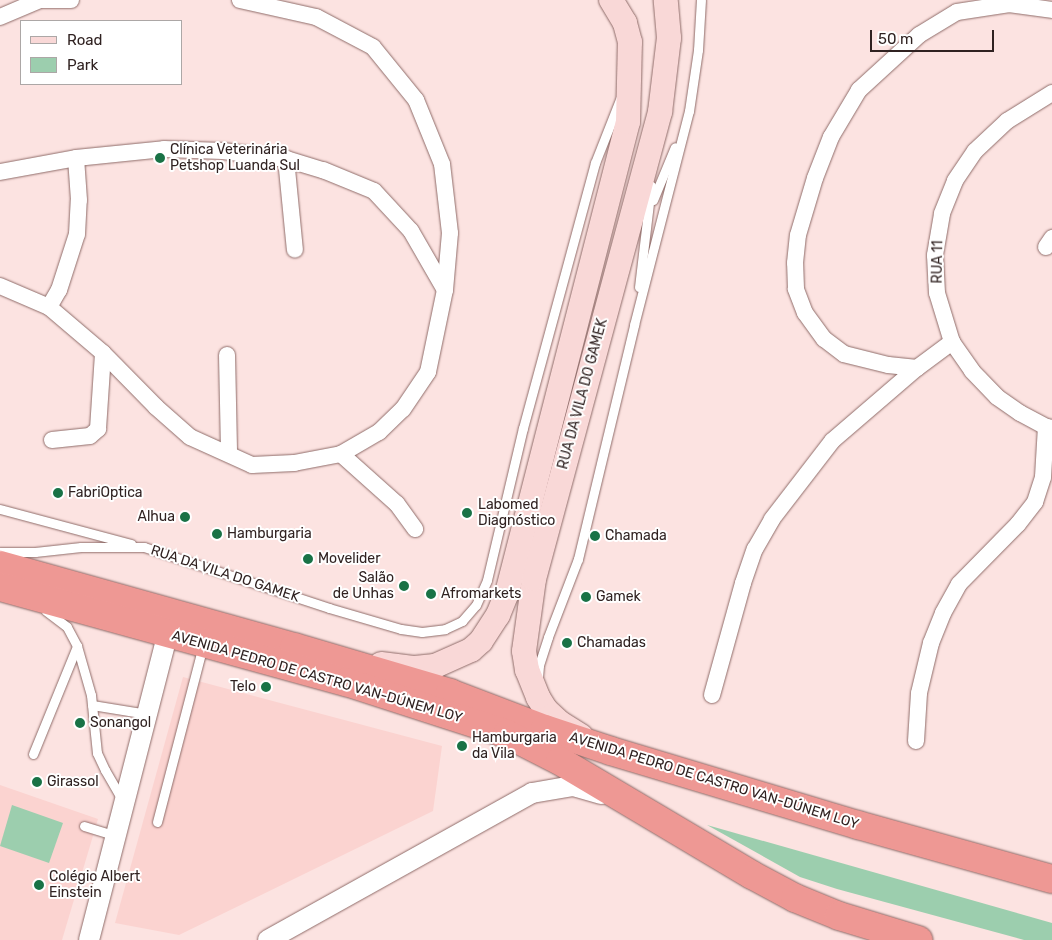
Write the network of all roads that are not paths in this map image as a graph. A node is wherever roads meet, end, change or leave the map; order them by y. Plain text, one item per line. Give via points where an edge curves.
1 (34, 0) edge
2 (40, 0) edge
3 (71, 0) edge
4 (240, 0) edge
5 (611, 0) edge
6 (666, 0) edge
7 (701, 0) edge
8 (955, 6) edge
9 (1052, 10) edge
10 (0, 17) edge
11 (630, 61) junction
12 (1052, 93) edge
13 (660, 112) junction
14 (687, 118) junction
15 (76, 158) junction
16 (286, 159) junction
17 (0, 172) edge
18 (648, 211) junction
19 (295, 250) dead end
20 (0, 286) edge
21 (445, 290) junction
22 (49, 308) junction
23 (604, 315) junction
24 (634, 325) junction
25 (952, 342) junction
26 (103, 353) junction
27 (227, 355) dead end
28 (917, 368) junction
29 (1049, 428) edge
30 (52, 440) dead end
31 (229, 453) junction
32 (341, 454) junction
33 (0, 509) edge
34 (415, 528) dead end
35 (144, 547) junction
36 (0, 552) edge
37 (0, 565) edge
38 (0, 587) edge
39 (0, 592) edge
40 (168, 633) junction
41 (204, 643) junction
42 (77, 646) junction
43 (346, 661) junction
44 (712, 695) dead end
45 (538, 697) junction
46 (92, 705) junction
47 (147, 714) junction
48 (916, 741) dead end
49 (612, 751) junction
50 (33, 754) dead end
51 (124, 805) junction
52 (653, 816) junction
53 (157, 822) dead end
54 (84, 826) dead end
55 (116, 836) junction
56 (1052, 879) edge
57 (89, 940) edge
58 (268, 940) edge
59 (918, 940) edge

1 - 2 street
2 - 3 street
2 - 10 street
4 - 21 street via 316,17 373,47 416,100 442,164 450,233
5 - 11 main road, RUA DA VILA DO GAMEK via 625,23
6 - 13 main road, RUA DA VILA DO GAMEK via 669,38
7 - 14 lane via 698,50
8 - 9 street via 1009,4
8 - 28 street via 859,90 831,137 815,178 798,235 795,263 796,289 805,313 824,339 844,354 888,365
11 - 35 lane, RUA DA VILA DO GAMEK via 621,97 595,163 523,428 487,580 476,605 462,621 445,629 422,632 388,626
11 - 43 main road, RUA DA VILA DO GAMEK via 628,122 507,593 498,615 471,650 436,666 415,668
12 - 25 street, RUA 11 via 1007,121 975,151 955,181 942,214 935,254 937,293
13 - 18 lane
13 - 23 main road, RUA DA VILA DO GAMEK
14 - 18 lane
14 - 24 lane
15 - 16 street via 164,149 223,151
15 - 17 street
15 - 22 street via 77,234 59,290
16 - 19 street
16 - 21 street via 374,191 411,231
18 - 23 lane
18 - 24 lane
20 - 22 street
21 - 32 street via 428,372 404,410 379,432
22 - 26 street
23 - 45 main road, RUA DA VILA DO GAMEK via 534,580 524,651 527,670
24 - 45 lane via 578,559 539,665
25 - 28 street
25 - 29 street, RUA 11 via 996,397
26 - 30 street via 98,430 90,436
26 - 31 street via 190,437
27 - 31 street
28 - 44 street via 832,441 772,519 743,583
29 - 48 street via 1043,477 1035,502 959,584 943,613 931,643 920,693
31 - 32 street via 252,465 294,463
32 - 34 street via 396,504
33 - 35 lane
35 - 36 lane, RUA DA VILA DO GAMEK
37 - 43 highway, AVENIDA PEDRO DE CASTRO VAN-DÚNEM LOY
38 - 40 highway, AVENIDA PEDRO DE CASTRO VAN-DÚNEM LOY
39 - 42 lane via 52,614 67,627
40 - 41 highway, AVENIDA PEDRO DE CASTRO VAN-DÚNEM LOY
40 - 47 street
41 - 52 highway, AVENIDA PEDRO DE CASTRO VAN-DÚNEM LOY via 346,682 507,734
41 - 53 lane
42 - 46 lane
42 - 50 lane
43 - 49 highway, AVENIDA PEDRO DE CASTRO VAN-DÚNEM LOY via 450,693
45 - 49 main road, RUA DA VILA DO GAMEK via 559,722
46 - 47 lane
46 - 51 lane via 98,753 105,770 122,794
47 - 51 street
49 - 56 highway, AVENIDA PEDRO DE CASTRO VAN-DÚNEM LOY
51 - 55 street
52 - 58 street via 608,796 574,786 532,793
52 - 59 highway, AVENIDA PEDRO DE CASTRO VAN-DÚNEM LOY via 794,898 839,916
54 - 55 lane
55 - 57 street

